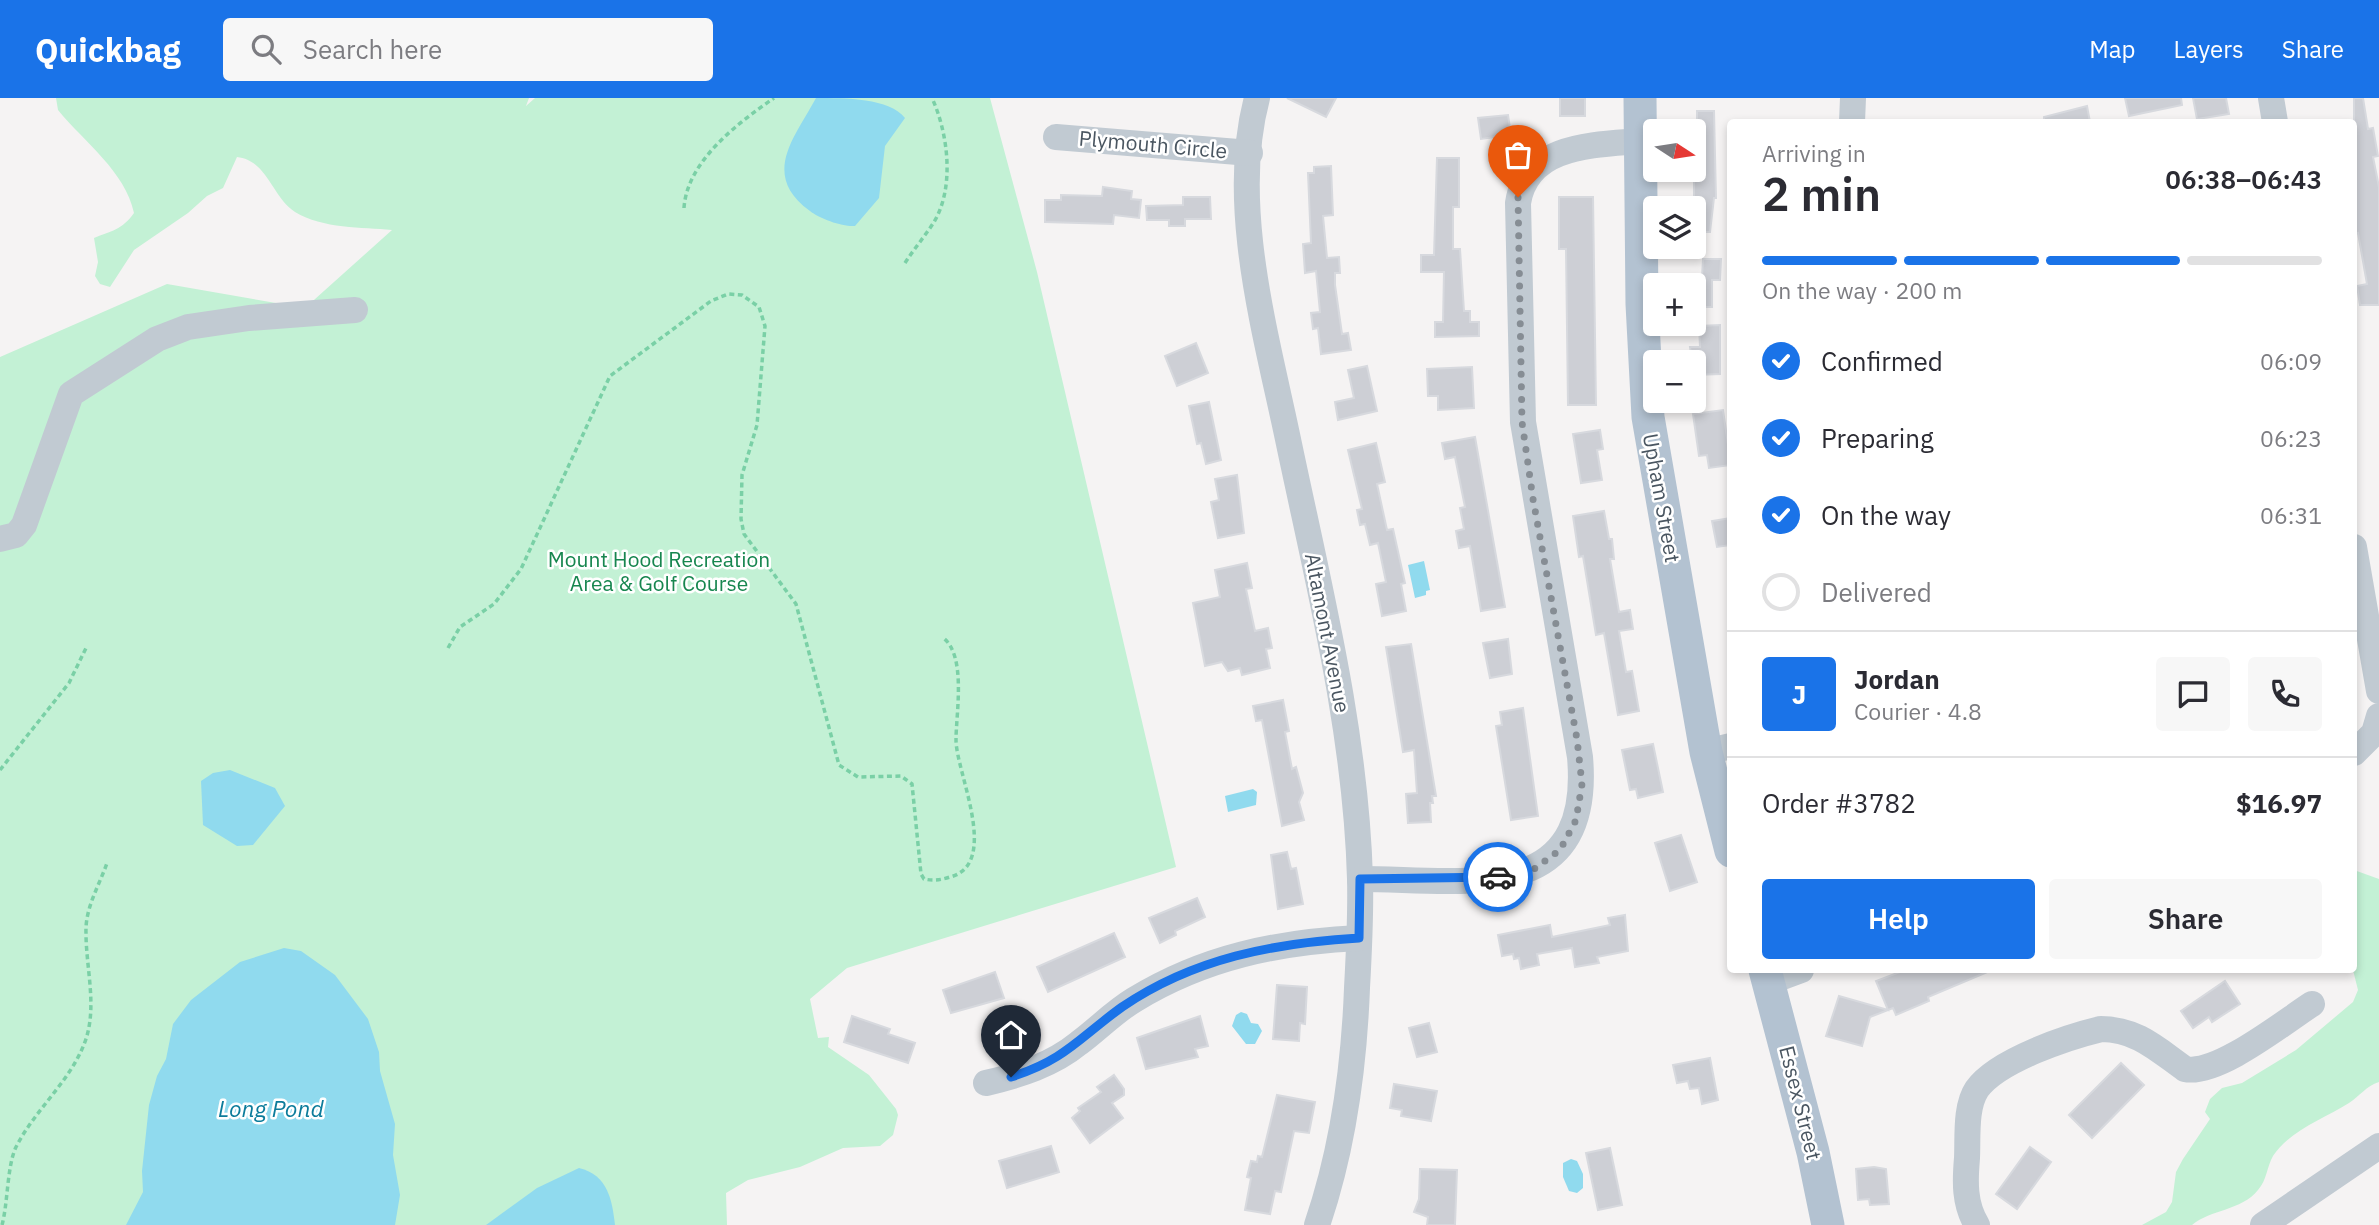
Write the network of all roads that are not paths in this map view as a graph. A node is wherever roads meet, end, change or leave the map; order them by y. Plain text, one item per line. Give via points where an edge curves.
1 (1257, 98) edge
2 (1640, 98) edge
3 (1853, 98) edge
4 (2271, 98) edge
5 (1852, 119) edge
6 (2274, 119) edge
7 (1056, 137) dead end
8 (1641, 141) junction
9 (1250, 153) junction
10 (355, 310) dead end
11 (0, 539) edge
12 (2357, 564) edge
13 (2379, 691) edge
14 (2379, 716) edge
15 (1718, 749) edge
16 (2357, 750) edge
17 (1727, 820) edge
18 (1360, 879) junction
19 (1359, 938) junction
20 (1767, 976) edge
21 (2312, 1004) dead end
22 (986, 1083) dead end
23 (2379, 1146) edge
24 (1317, 1225) edge
25 (1828, 1225) edge
26 (1977, 1225) edge
27 (2263, 1225) edge

1 - 9 street, Altamont Avenue
2 - 8 main road, Upham Street
3 - 5 street
4 - 6 street
7 - 9 street, Plymouth Circle
8 - 15 main road, Upham Street via 1645,393 1658,491
8 - 18 street via 1573,148 1553,155 1527,178 1518,203 1522,422 1580,757 1582,784 1576,820 1567,841 1552,858 1524,872 1490,878
9 - 18 street, Altamont Avenue via 1250,222 1257,283 1343,710
10 - 11 street via 188,327 157,339 71,394 24,525 16,535
12 - 13 street
14 - 16 street via 2374,733
15 - 17 main road, Upham Street
18 - 19 street, Altamont Avenue
19 - 22 street via 1280,945 1205,965 1133,1000 1079,1044 1047,1063
19 - 24 street, Altamont Avenue via 1351,1065 1333,1171
20 - 25 main road, Essex Street
21 - 26 street via 2224,1063 2194,1071 2143,1037 2101,1029 2020,1059 1996,1073 1977,1090 1968,1127 1965,1184
23 - 27 street

